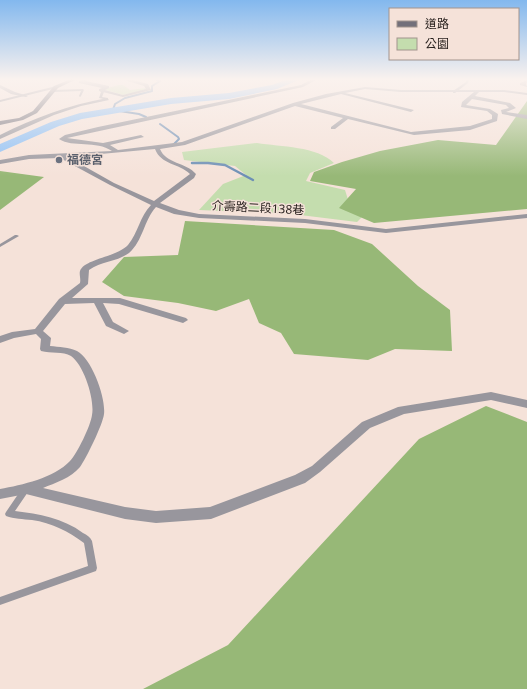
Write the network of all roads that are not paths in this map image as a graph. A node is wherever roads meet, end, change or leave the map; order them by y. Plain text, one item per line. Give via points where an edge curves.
1 (36, 111) edge
2 (63, 111) edge
3 (184, 111) edge
4 (275, 111) edge
5 (324, 111) edge
6 (492, 111) edge
7 (503, 111) edge
8 (347, 117) junction
9 (527, 117) edge
10 (0, 123) edge
11 (333, 128) dead end
12 (0, 137) edge
13 (141, 137) dead end
14 (103, 144) junction
15 (157, 148) junction
16 (117, 152) junction
17 (61, 156) junction
18 (0, 162) edge
19 (155, 204) junction
20 (527, 216) edge
21 (17, 236) dead end
22 (0, 246) edge
23 (97, 300) junction
24 (62, 301) junction
25 (183, 320) dead end
26 (38, 331) junction
27 (124, 331) dead end
28 (0, 340) edge
29 (527, 404) edge
30 (26, 489) junction
31 (0, 494) edge
32 (0, 601) edge

1 - 10 main road via 21,119
2 - 12 street
3 - 14 street via 62,139
4 - 15 street via 187,143
5 - 8 street
6 - 8 street via 495,120 471,128 429,131 416,135
7 - 9 street
8 - 11 street
13 - 14 street
14 - 16 street
15 - 16 street
15 - 19 street via 158,154 187,167 193,175
16 - 17 street
17 - 18 street via 29,157
17 - 19 street, 介壽路二段138巷
19 - 20 street, 介壽路二段138巷 via 199,216 305,221 386,231
19 - 24 street via 144,219 131,246 118,256 87,266 84,271 84,284
21 - 22 lane
23 - 24 street
23 - 25 street via 129,303
23 - 27 street via 109,324
24 - 26 street
26 - 28 street
26 - 30 street via 46,338 45,349 74,353 81,359 95,392 98,416 76,463 61,474
29 - 30 street via 491,396 402,410 366,425 316,469 300,478 211,513 156,517 125,513
30 - 31 street
30 - 32 lane via 9,514 45,518 73,529 88,542 93,568

